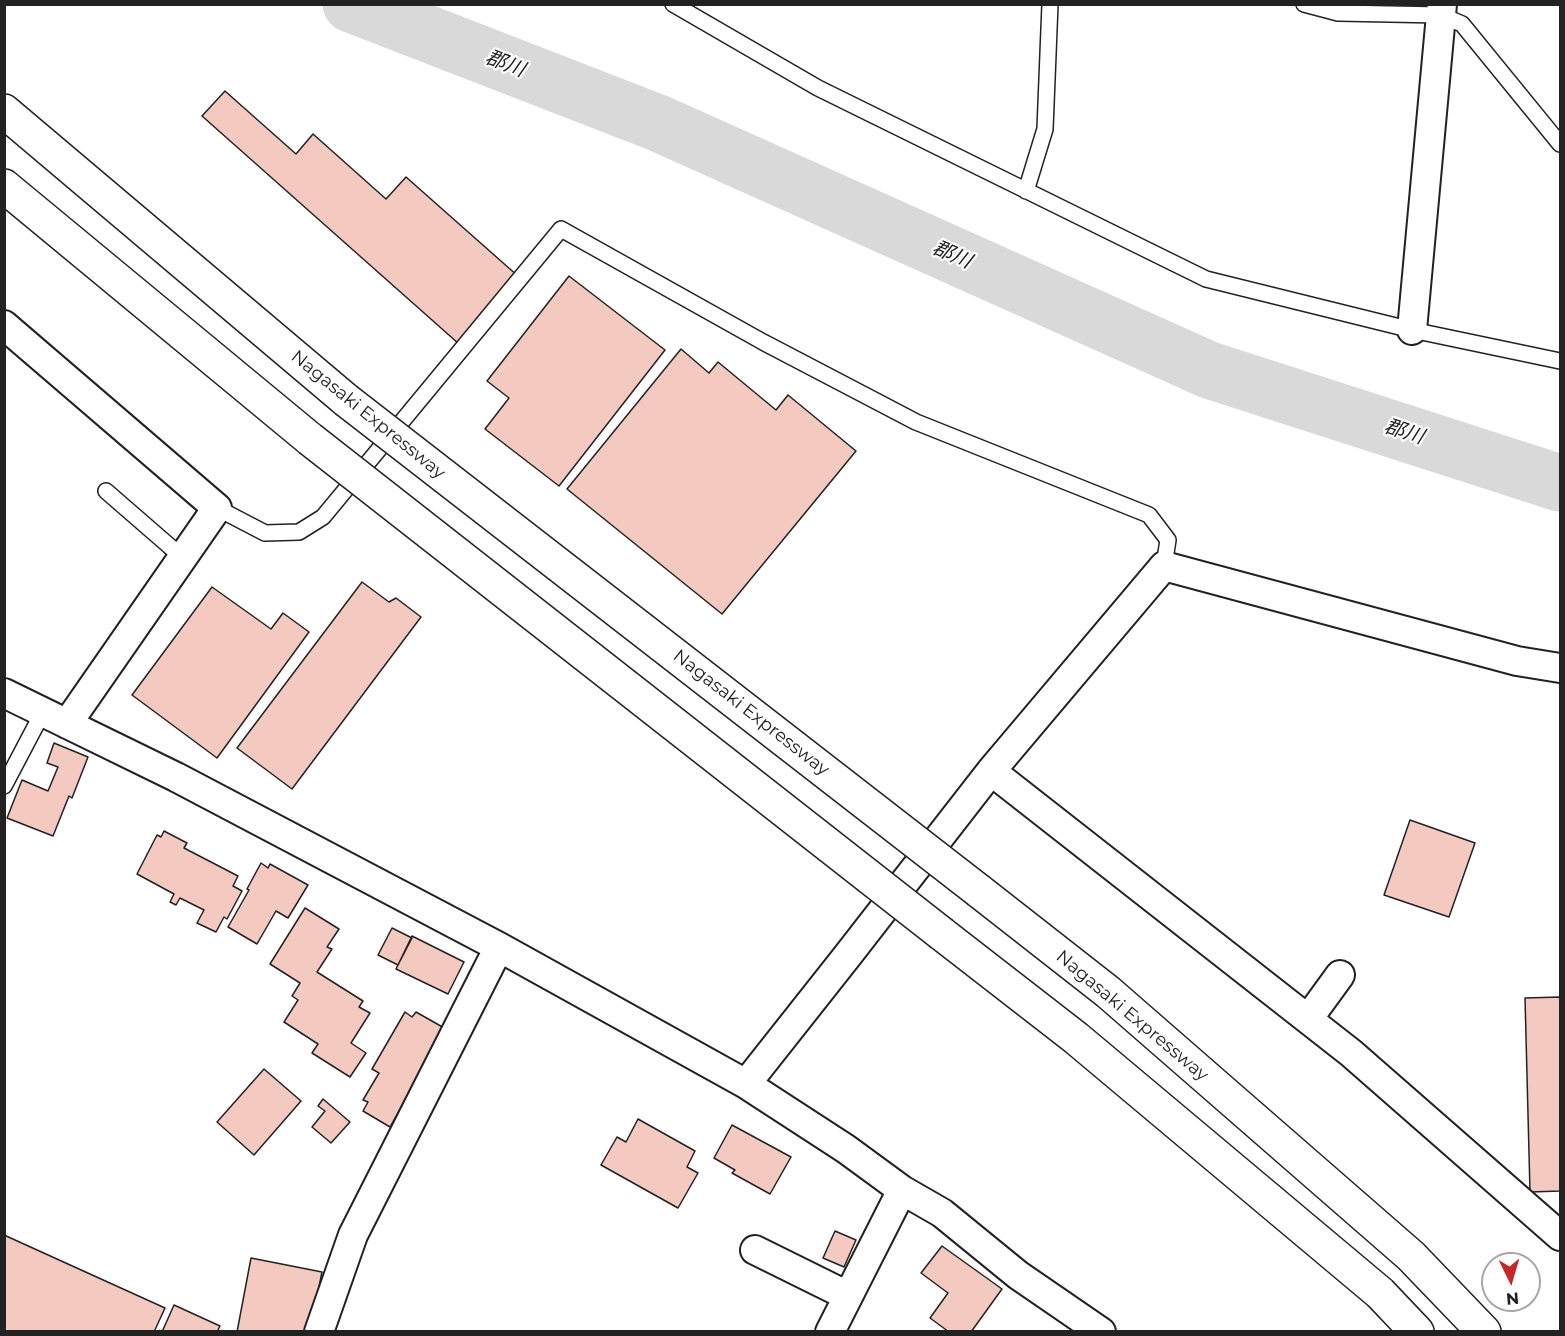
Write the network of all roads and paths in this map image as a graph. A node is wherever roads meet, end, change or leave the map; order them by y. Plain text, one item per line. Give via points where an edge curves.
1 (673, 4) edge
2 (1050, 4) edge
3 (1304, 4) edge
4 (1442, 10) edge
5 (4, 111) edge
6 (1560, 144) edge
7 (4, 186) edge
8 (1026, 191) junction
9 (4, 325) edge
10 (1412, 330) junction
11 (1560, 360) edge
12 (106, 491) dead end
13 (217, 508) junction
14 (182, 557) junction
15 (1164, 566) junction
16 (1560, 668) edge
17 (4, 693) edge
18 (55, 717) junction
19 (991, 771) junction
20 (4, 786) edge
21 (499, 948) junction
22 (1340, 975) dead end
23 (1308, 1019) junction
24 (746, 1084) junction
25 (902, 1191) junction
26 (1560, 1236) edge
27 (756, 1250) dead end
28 (848, 1296) junction
29 (319, 1332) edge
30 (830, 1332) edge
31 (1101, 1332) edge
32 (1418, 1332) edge
33 (1484, 1332) edge

1 - 8 lane via 818,88
2 - 8 lane via 1044,129
3 - 4 lane via 1338,13
4 - 6 lane via 1462,24
4 - 10 street
5 - 33 highway, Nagasaki Expressway, bridge via 346,400 1117,1000 1411,1256
7 - 32 highway, bridge via 310,439 1076,1038 1380,1293
8 - 10 lane via 1206,279
9 - 13 street
10 - 11 lane
12 - 14 lane
13 - 14 street
13 - 15 lane via 266,533 299,532 323,517 561,229 916,422 1149,515 1168,540
14 - 18 street
15 - 16 street via 1517,662
15 - 19 street
17 - 18 street
18 - 20 lane
18 - 21 street
19 - 23 street
19 - 24 street
21 - 24 street
21 - 29 street via 353,1235
22 - 23 street
23 - 26 street
24 - 25 street
25 - 28 street
25 - 31 street via 942,1213 1018,1275
27 - 28 street
28 - 30 street

